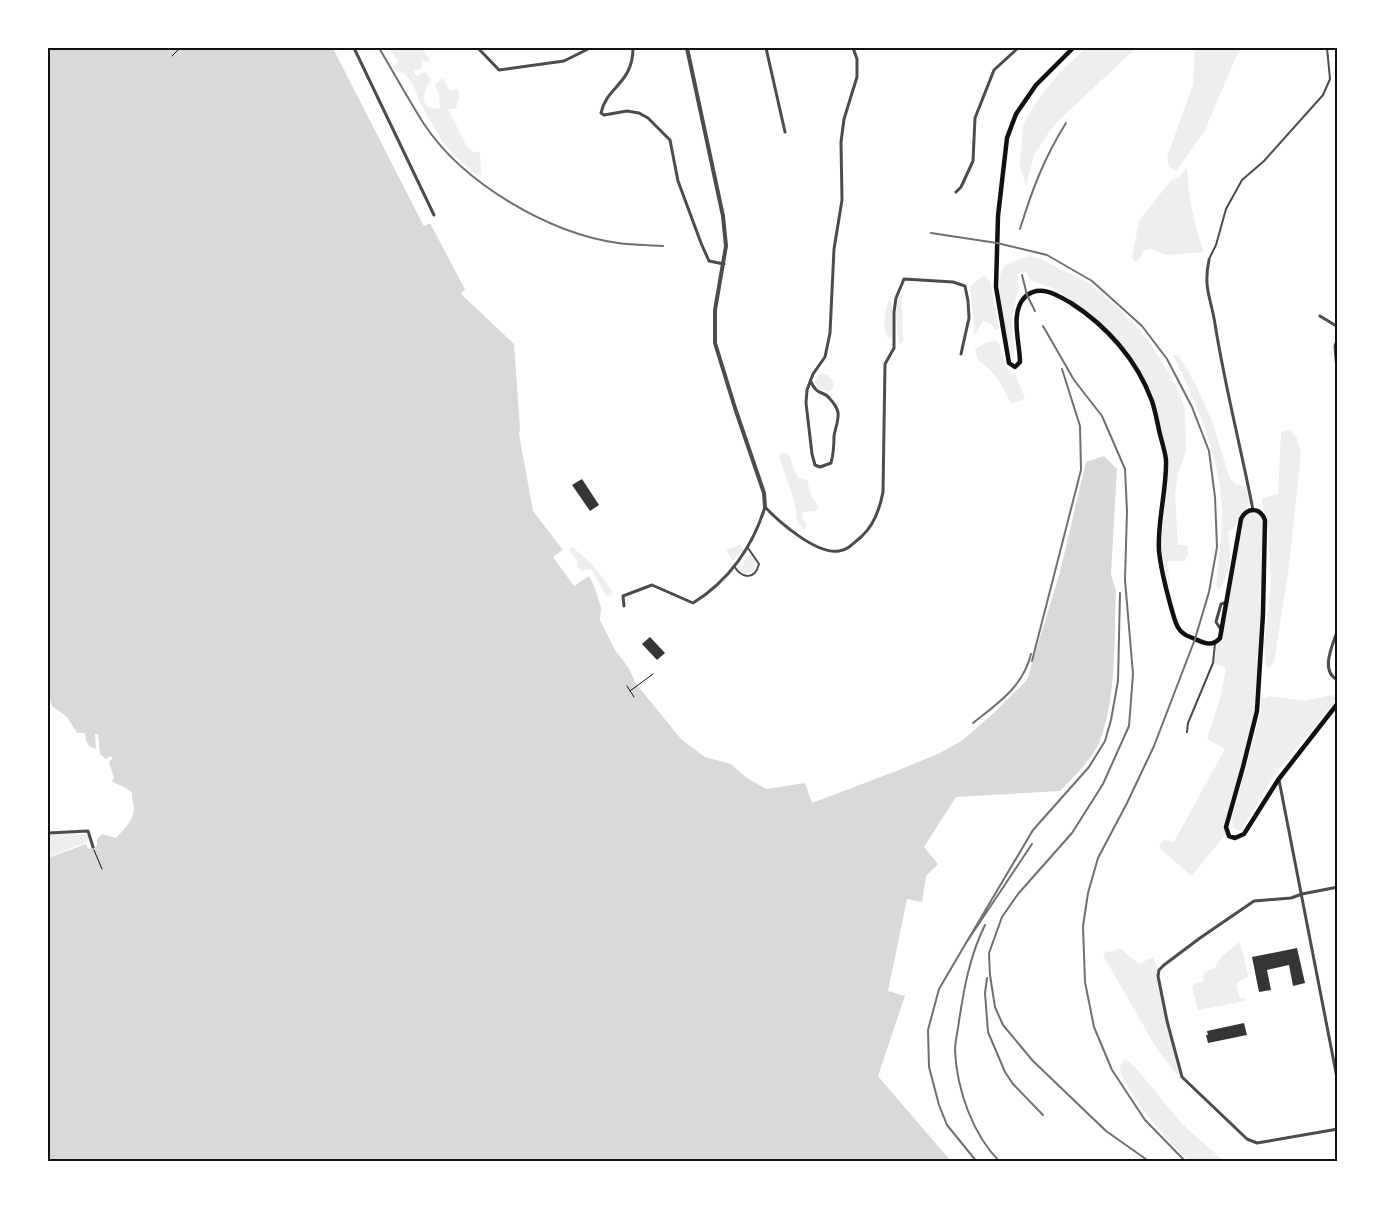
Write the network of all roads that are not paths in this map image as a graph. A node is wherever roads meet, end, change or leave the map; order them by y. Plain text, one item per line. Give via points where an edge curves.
1 (354, 48) edge
2 (478, 48) edge
3 (590, 48) edge
4 (633, 48) edge
5 (687, 48) edge
6 (766, 48) edge
7 (854, 48) edge
8 (1018, 48) edge
9 (1073, 48) edge
10 (1327, 48) edge
11 (784, 132) dead end
12 (956, 192) dead end
13 (434, 216) dead end
14 (1209, 260) joint
15 (724, 264) junction
16 (1320, 316) dead end
17 (1338, 327) edge
18 (1338, 338) edge
19 (961, 354) dead end
20 (811, 382) junction
21 (1338, 382) edge
22 (765, 507) junction
23 (1253, 510) junction
24 (748, 548) junction
25 (734, 566) junction
26 (1227, 601) junction
27 (624, 606) dead end
28 (1338, 629) edge
29 (1222, 632) junction
30 (1215, 643) junction
31 (1338, 680) edge
32 (1338, 703) edge
33 (1187, 732) dead end
34 (1278, 780) junction
35 (48, 832) edge
36 (93, 848) road end
37 (1338, 887) edge
38 (1302, 894) junction
39 (1338, 1083) edge
40 (1338, 1129) edge

1 - 13 street
2 - 3 street via 499,70 564,61
4 - 15 street via 629,72 602,107 602,113 639,113 670,140 678,182 701,243 709,260
5 - 15 street via 723,216
6 - 11 street
7 - 20 street via 856,77 841,142 842,200 834,248 830,332 825,357
8 - 12 street via 994,70 975,118 973,161
9 - 30 main road via 1036,86 1016,114 1007,138 996,287 1009,363 1015,367 1020,362 1019,308 1024,298 1036,290 1053,293 1089,316 1123,350 1152,401 1166,460 1159,550 1176,626 1185,635 1208,644
10 - 14 lane via 1330,79 1322,95 1264,161 1242,180 1226,209
14 - 23 street via 1206,286
15 - 22 street via 715,310 715,343 764,493
16 - 17 street
18 - 21 street via 1335,346
19 - 22 street via 969,318 965,286 953,282 904,279 896,298 894,348 885,364 883,492 881,505 866,533 841,551 833,552 814,545
20 - 20 street via 820,394 827,395 838,413 832,463 820,467 815,465 812,454 806,403
22 - 24 street
23 - 26 main road via 1246,512 1240,523
23 - 34 main road via 1261,513 1265,520 1257,711 1226,827 1229,836 1235,838 1244,834
24 - 25 street
24 - 25 lane via 758,560 755,572 745,577
25 - 27 street via 694,603 652,585 623,596
26 - 29 main road
26 - 29 street via 1221,604 1216,622
28 - 31 street via 1327,667 1330,675
29 - 30 main road
30 - 33 lane via 1213,663
32 - 34 main road
34 - 38 street
35 - 36 street via 88,831
37 - 38 street
38 - 39 street
38 - 40 street via 1254,901 1159,970 1158,976 1182,1077 1247,1140 1257,1143

